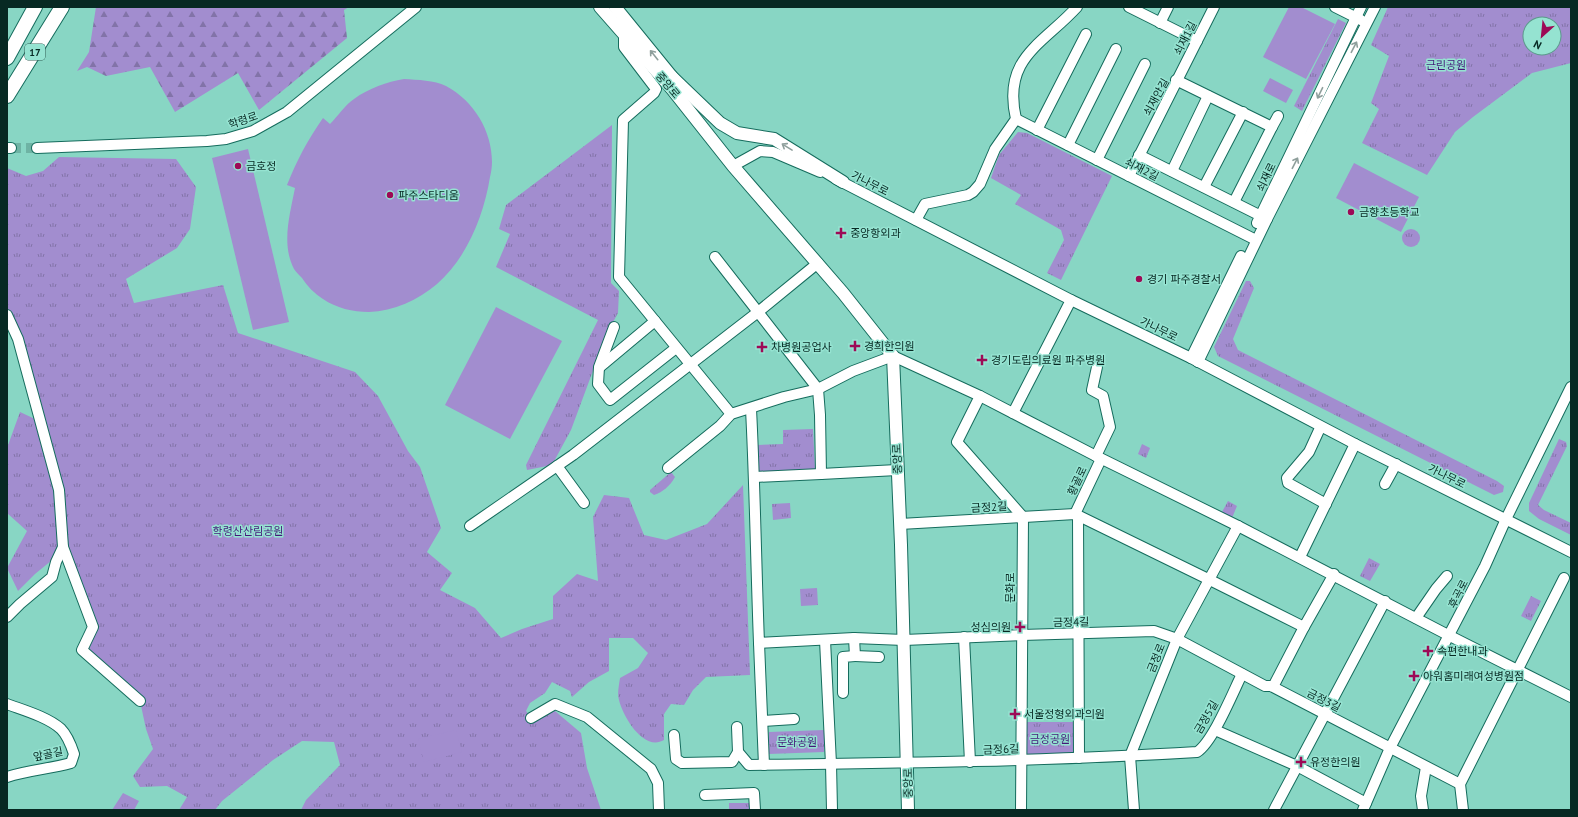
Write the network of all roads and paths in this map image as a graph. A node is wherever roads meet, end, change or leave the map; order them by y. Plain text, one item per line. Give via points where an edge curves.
1 (35, 7) edge
2 (62, 7) edge
3 (416, 7) edge
4 (600, 7) edge
5 (615, 7) edge
6 (1077, 7) edge
7 (1129, 7) edge
8 (1168, 7) edge
9 (1214, 7) edge
10 (1335, 7) edge
11 (1361, 7) edge
12 (1375, 7) edge
13 (1356, 18) junction
14 (1160, 22) junction
15 (1367, 23) junction
16 (1086, 34) dead end
17 (624, 35) junction
18 (1197, 41) junction
19 (1116, 49) dead end
20 (7, 58) edge
21 (1145, 64) dead end
22 (671, 76) junction
23 (1176, 80) junction
24 (7, 96) edge
25 (1208, 96) junction
26 (1243, 112) junction
27 (1278, 116) dead end
28 (1016, 119) junction
29 (1272, 127) junction
30 (1038, 130) junction
31 (1068, 145) junction
32 (37, 148) tunnel mouth
33 (1139, 154) junction
34 (1098, 160) junction
35 (733, 166) junction
36 (1172, 171) junction
37 (1128, 176) junction
38 (843, 182) junction
39 (1204, 187) junction
40 (1234, 202) junction
41 (1264, 217) junction
42 (916, 220) junction
43 (1253, 239) junction
44 (715, 257) dead end
45 (818, 263) junction
46 (1071, 300) junction
47 (758, 312) junction
48 (7, 315) edge
49 (655, 321) junction
50 (614, 327) dead end
51 (676, 348) junction
52 (893, 356) junction
53 (1194, 360) junction
54 (690, 365) junction
55 (599, 367) junction
56 (1098, 367) dead end
57 (1571, 387) edge
58 (818, 389) junction
59 (980, 396) junction
60 (751, 409) junction
61 (730, 414) junction
62 (1013, 414) junction
63 (1320, 428) dead end
64 (1355, 444) junction
65 (1098, 457) junction
66 (1396, 464) junction
67 (557, 466) junction
68 (668, 468) dead end
69 (897, 470) junction
70 (821, 474) junction
71 (755, 477) junction
72 (1386, 484) dead end
73 (584, 502) dead end
74 (1326, 504) junction
75 (1077, 515) junction
76 (1023, 517) junction
77 (1506, 519) junction
78 (900, 524) junction
79 (470, 526) dead end
80 (1238, 526) junction
81 (63, 547) junction
82 (1571, 552) edge
83 (1300, 557) junction
84 (1334, 574) junction
85 (1447, 576) dead end
86 (1564, 578) dead end
87 (1210, 580) junction
88 (1385, 601) junction
89 (7, 617) edge
90 (1416, 618) junction
91 (1304, 627) junction
92 (1079, 634) junction
93 (1022, 635) junction
94 (1450, 636) junction
95 (964, 637) junction
96 (854, 638) junction
97 (825, 640) junction
98 (904, 640) junction
99 (1177, 640) junction
100 (760, 643) junction
101 (855, 656) junction
102 (879, 657) dead end
103 (1517, 671) junction
104 (1242, 674) junction
105 (1271, 686) junction
106 (843, 693) dead end
107 (1571, 697) edge
108 (140, 701) dead end
109 (7, 704) edge
110 (1325, 714) junction
111 (531, 718) dead end
112 (794, 719) dead end
113 (762, 721) junction
114 (737, 727) dead end
115 (1215, 730) junction
116 (674, 735) dead end
117 (1390, 748) junction
118 (738, 752) junction
119 (1130, 756) junction
120 (1079, 758) junction
121 (1021, 760) junction
122 (970, 762) junction
123 (908, 763) junction
124 (764, 764) junction
125 (832, 764) junction
126 (1297, 766) junction
127 (1426, 767) junction
128 (7, 777) edge
129 (1460, 784) junction
130 (705, 794) dead end
131 (1364, 806) edge
132 (659, 810) edge
133 (755, 810) edge
134 (832, 810) edge
135 (908, 810) edge
136 (1021, 810) edge
137 (1134, 810) edge
138 (1274, 810) edge
139 (1423, 810) edge
140 (1463, 810) edge

1 - 20 highway, 17
2 - 24 highway, 17
3 - 32 street, 학령로 via 287,112 253,131 226,139 207,141
4 - 17 main road, 중앙로
22 -> 5 main road, 중앙로
6 - 28 street via 1032,49 1019,68 1014,101
7 - 14 street
8 - 14 street
9 - 18 street, 쇠재1길
10 - 13 street
11 - 13 street, 쇠재로
12 - 15 street
13 - 15 street
13 -> 41 street, 쇠재로
14 - 18 street
41 -> 15 street
16 - 30 street
17 - 35 main road, 중앙로 via 672,89
17 - 49 street via 624,47 656,89 622,120 619,276
18 - 23 street, 쇠재1길
19 - 31 street
21 - 34 street
22 - 35 main road, 중앙로 via 723,140
38 -> 22 main road via 774,139 737,133 720,123
23 - 25 street, 쇠재안길
23 - 33 street, 쇠재안길
25 - 26 street, 쇠재안길
25 - 36 street
26 - 29 street, 쇠재안길
26 - 39 street
27 - 29 street
28 - 30 street, 쇠재2길
28 - 42 street via 995,149 980,184 973,192 925,204
29 - 40 street
30 - 31 street, 쇠재2길
31 - 34 street, 쇠재2길
33 - 36 street
33 - 37 street, 쇠재안길
34 - 37 street, 쇠재2길
35 - 38 street, 가나무로 via 760,151 773,152
35 - 45 main road, 중앙로
36 - 39 street
37 - 43 street, 쇠재2길
38 - 42 street, 가나무로
39 - 40 street
40 - 41 street
41 - 43 street
42 - 46 street, 가나무로
43 - 53 street
44 - 47 street
45 - 47 street
45 - 52 main road, 중앙로
46 - 53 street, 가나무로
46 - 62 street
47 - 54 street
47 - 58 street
48 - 81 street via 18,339 59,490
49 - 51 street
49 - 55 street
50 - 55 street
51 - 54 street
51 - 55 street via 610,400 598,384
52 - 58 street
52 - 59 street
52 - 69 main road, 중앙로
53 - 64 street, 가나무로
54 - 61 street
54 - 67 street
56 - 65 street, 황골로 via 1092,390 1103,396 1110,427
57 - 77 street, 후곡로
58 - 60 street via 784,397
58 - 70 street
59 - 62 street
59 - 76 street via 957,442
60 - 61 street
60 - 71 street
61 - 68 street via 720,426
62 - 65 street
63 - 74 street via 1309,452 1287,478 1288,483
64 - 66 street, 가나무로
64 - 74 street
65 - 75 street, 황골로
65 - 80 street
66 - 72 street
66 - 77 street, 가나무로
67 - 73 street
67 - 79 street
69 - 70 street
69 - 78 main road, 중앙로
70 - 71 street
71 - 100 street
74 - 83 street
75 - 76 street, 금정2길
75 - 87 street, 금정2길
75 - 92 street
76 - 78 street, 금정2길
76 - 93 street, 문화로
77 - 82 street, 가나무로
77 - 94 street, 후곡로
78 - 98 main road, 중앙로
80 - 83 street
80 - 87 street, 금정로
81 - 89 street via 52,577
81 - 108 street via 93,627 82,650
83 - 84 street
84 - 88 street
84 - 91 street
85 - 90 street
86 - 103 street
87 - 91 street, 금정2길
87 - 99 street, 금정로
88 - 90 street
88 - 110 street
90 - 94 street
91 - 105 street via 1274,685
92 - 93 street, 금정4길
92 - 99 street, 금정4길 via 1154,631
92 - 120 street
93 - 95 street, 금정4길
93 - 121 street, 문화로
94 - 103 street
94 - 117 street, 후곡로
95 - 98 street, 금정4길
95 - 122 street, 금정6길
96 - 97 street, 금정4길
96 - 98 street, 금정4길
96 - 101 street
97 - 100 street, 금정4길
97 - 125 street
98 - 123 main road, 중앙로
99 - 104 street, 금정3길
99 - 119 street, 금정로
100 - 113 street
101 - 102 street
101 - 106 street via 843,657
103 - 107 street
103 - 129 street
104 - 105 street, 금정3길 via 1265,686
104 - 115 street, 금정5길
105 - 110 street, 금정3길
109 - 128 street, 앞골길 via 45,719 61,729 74,754 71,763
110 - 117 street, 금정3길
110 - 126 street
111 - 132 street via 555,704 586,717 651,769 658,783
112 - 113 street
113 - 124 street
114 - 118 street
115 - 119 street, 금정5길 via 1197,752
115 - 126 street
116 - 118 street via 676,759 682,764 732,762
117 - 127 street, 금정3길
117 - 131 street, 후곡로
118 - 124 street, 금정6길 via 749,765
119 - 120 street, 금정6길
119 - 137 street, 금정로
120 - 121 street, 금정6길
121 - 122 street, 금정6길
121 - 136 street, 문화로
122 - 123 street, 금정6길
123 - 125 street, 금정6길
123 - 135 main road, 중앙로
124 - 125 street, 금정6길
125 - 134 street
126 - 131 street
126 - 138 street
127 - 129 street, 금정3길
127 - 139 street via 1421,796
129 - 140 street
130 - 133 street via 754,792

